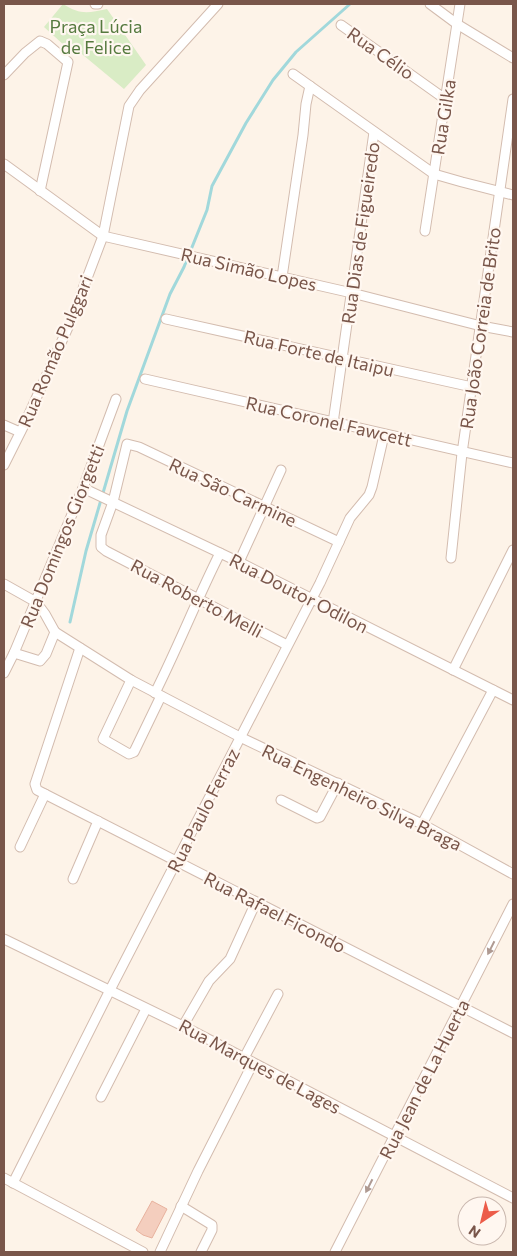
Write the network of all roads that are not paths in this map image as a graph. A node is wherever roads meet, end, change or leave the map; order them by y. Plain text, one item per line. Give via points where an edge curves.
1 (218, 4) edge
2 (430, 4) edge
3 (460, 4) edge
4 (457, 24) junction
5 (341, 25) dead end
6 (513, 58) edge
7 (293, 74) dead end
8 (4, 75) edge
9 (310, 86) junction
10 (513, 98) edge
11 (445, 99) junction
12 (374, 132) junction
13 (4, 164) edge
14 (434, 174) junction
15 (40, 191) junction
16 (499, 192) junction
17 (513, 195) edge
18 (425, 231) dead end
19 (103, 236) junction
20 (282, 277) junction
21 (352, 293) junction
22 (166, 319) dead end
23 (481, 326) junction
24 (513, 332) edge
25 (342, 358) junction
26 (145, 379) dead end
27 (472, 388) junction
28 (116, 398) dead end
29 (333, 422) junction
30 (4, 425) edge
31 (20, 432) junction
32 (384, 435) junction
33 (462, 453) junction
34 (513, 463) edge
35 (4, 465) edge
36 (281, 470) dead end
37 (84, 488) junction
38 (110, 500) junction
39 (264, 507) junction
40 (339, 542) junction
41 (513, 550) edge
42 (220, 553) junction
43 (451, 558) dead end
44 (239, 562) junction
45 (4, 584) edge
46 (198, 598) junction
47 (312, 598) junction
48 (36, 602) junction
49 (54, 632) junction
50 (287, 645) junction
51 (80, 648) junction
52 (14, 653) junction
53 (453, 670) junction
54 (4, 673) edge
55 (131, 680) junction
56 (494, 690) junction
57 (158, 695) junction
58 (513, 700) edge
59 (240, 737) junction
60 (338, 783) junction
61 (41, 792) junction
62 (281, 800) dead end
63 (98, 821) junction
64 (422, 824) junction
65 (20, 847) dead end
66 (176, 862) junction
67 (513, 874) edge
68 (73, 880) dead end
69 (256, 902) junction
70 (513, 904) edge
71 (4, 939) edge
72 (110, 990) junction
73 (278, 994) dead end
74 (462, 1006) junction
75 (146, 1009) junction
76 (183, 1026) junction
77 (513, 1033) edge
78 (244, 1058) junction
79 (253, 1063) junction
80 (101, 1097) dead end
81 (394, 1137) junction
82 (4, 1178) edge
83 (13, 1183) junction
84 (513, 1198) edge
85 (181, 1206) junction
86 (143, 1252) edge
87 (160, 1252) edge
88 (200, 1252) edge
89 (335, 1252) edge

1 - 19 street, Rua Romão Pulggari via 129,106
2 - 4 street
3 - 4 street, Rua Gilka
4 - 6 street
4 - 11 street, Rua Gilka
5 - 11 street, Rua Célio
7 - 9 street
8 - 15 street via 40,40 68,62
9 - 12 street
9 - 20 street
10 - 16 street, Rua João Correia de Brito
11 - 14 street, Rua Gilka
12 - 14 street
12 - 21 street, Rua Dias de Figueiredo
13 - 15 street, Rua Simão Lopes
14 - 16 street
14 - 18 street, Rua Gilka
15 - 19 street, Rua Simão Lopes
16 - 17 street
16 - 23 street, Rua João Correia de Brito
19 - 20 street, Rua Simão Lopes
19 - 31 street, Rua Romão Pulggari via 70,323
20 - 21 street, Rua Simão Lopes
21 - 23 street, Rua Simão Lopes
21 - 25 street, Rua Dias de Figueiredo
22 - 25 street, Rua Forte de Itaipu
23 - 24 street, Rua Simão Lopes
23 - 27 street, Rua João Correia de Brito
25 - 27 street, Rua Forte de Itaipu
25 - 29 street, Rua Dias de Figueiredo
26 - 29 street, Rua Coronel Fawcett
27 - 33 street, Rua João Correia de Brito
28 - 37 street, Rua Domingos Giorgetti
29 - 32 street, Rua Coronel Fawcett
30 - 31 street
31 - 35 street, Rua Romão Pulggari
32 - 33 street, Rua Coronel Fawcett
32 - 40 street, Rua Paulo Ferraz via 369,495 350,518
33 - 34 street, Rua Coronel Fawcett
33 - 43 street, Rua João Correia de Brito
36 - 39 street
37 - 38 street, Rua Doutor Odilon
37 - 48 street, Rua Domingos Giorgetti
38 - 39 street, Rua São Carmine via 127,444
38 - 42 street, Rua Doutor Odilon
38 - 46 street, Rua Roberto Melli via 101,547
39 - 40 street, Rua São Carmine
39 - 44 street
40 - 47 street, Rua Paulo Ferraz
41 - 53 street
42 - 44 street, Rua Doutor Odilon
42 - 46 street
44 - 47 street, Rua Doutor Odilon
45 - 48 street
46 - 50 street, Rua Roberto Melli
46 - 57 street
47 - 50 street, Rua Paulo Ferraz
47 - 53 street, Rua Doutor Odilon
48 - 49 street
48 - 52 street, Rua Domingos Giorgetti
49 - 51 street, Rua Engenheiro Silva Braga
49 - 52 street via 42,660
50 - 59 street, Rua Paulo Ferraz
51 - 55 street, Rua Engenheiro Silva Braga
51 - 61 street via 35,784
52 - 54 street, Rua Domingos Giorgetti
53 - 56 street, Rua Doutor Odilon
55 - 57 street, Rua Engenheiro Silva Braga
55 - 57 street via 103,739 129,754 134,752
56 - 58 street, Rua Doutor Odilon
56 - 64 street
57 - 59 street, Rua Engenheiro Silva Braga
59 - 60 street, Rua Engenheiro Silva Braga
59 - 66 street, Rua Paulo Ferraz
60 - 62 street via 317,818
60 - 64 street, Rua Engenheiro Silva Braga
61 - 63 street, Rua Rafael Ficondo
61 - 65 street
63 - 66 street, Rua Rafael Ficondo
63 - 68 street
64 - 67 street, Rua Engenheiro Silva Braga
66 - 69 street, Rua Rafael Ficondo
66 - 72 street, Rua Paulo Ferraz
69 - 74 street, Rua Rafael Ficondo
69 - 76 street via 230,959 209,980
70 -> 74 street, Rua Jean de La Huerta
71 - 72 street, Rua Marques de Lages
72 - 75 street, Rua Marques de Lages
72 - 83 street, Rua Paulo Ferraz
73 - 78 street
74 - 77 street, Rua Rafael Ficondo
74 - 81 street, Rua Jean de La Huerta
75 - 76 street, Rua Marques de Lages
75 - 80 street
76 - 78 street, Rua Marques de Lages
78 - 79 street, Rua Marques de Lages
79 - 81 street, Rua Marques de Lages
79 - 85 street
81 - 84 street, Rua Marques de Lages
81 -> 89 street, Rua Jean de La Huerta
82 - 83 street
83 - 86 street
85 - 87 street
85 - 88 street via 212,1225

